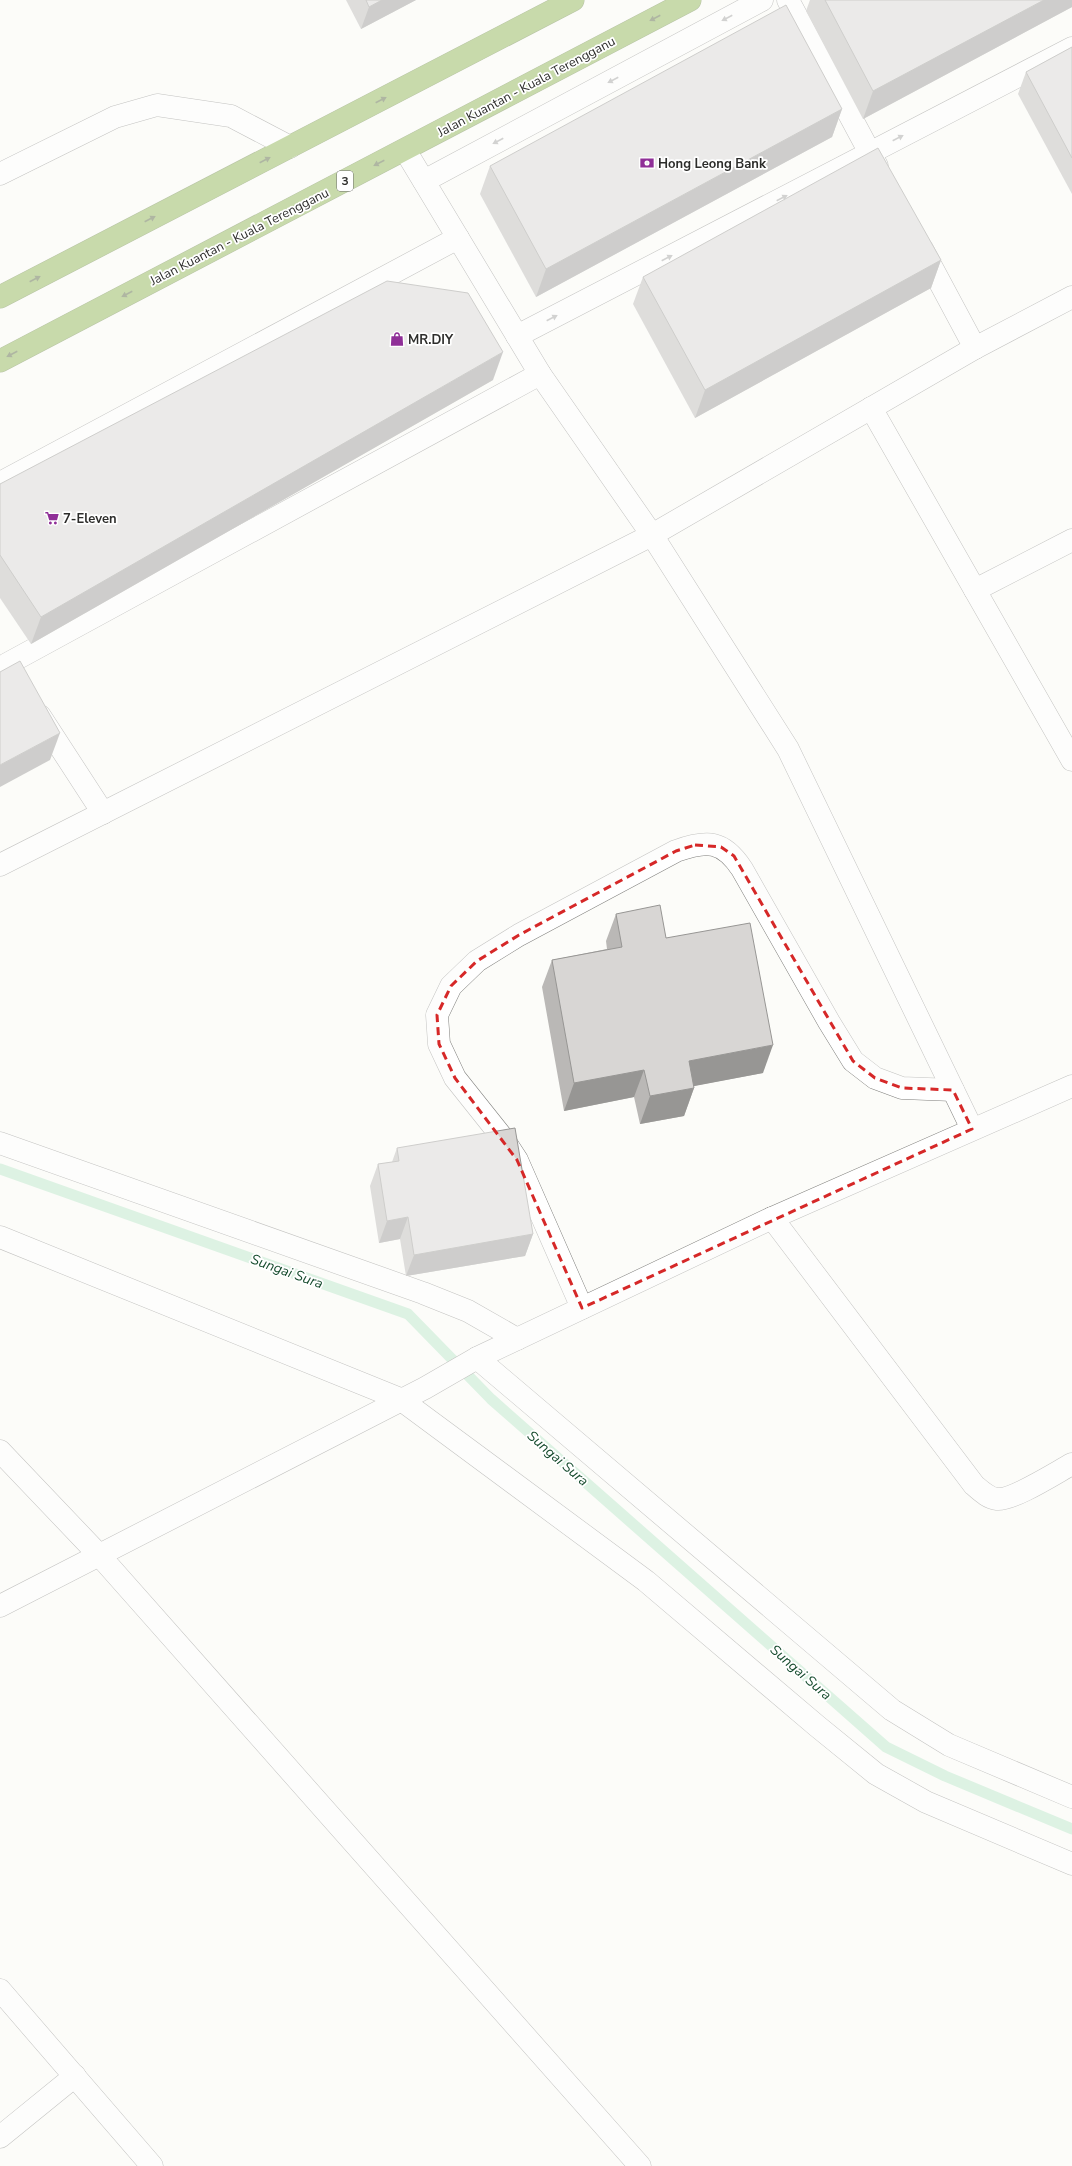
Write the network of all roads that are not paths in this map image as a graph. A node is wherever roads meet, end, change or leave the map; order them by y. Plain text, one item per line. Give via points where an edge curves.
1 (573, 0) edge
2 (690, 0) edge
3 (762, 0) edge
4 (788, 0) edge
5 (1072, 48) edge
6 (290, 146) junction
7 (405, 150) junction
8 (870, 152) junction
9 (0, 174) edge
10 (885, 180) edge
11 (424, 181) junction
12 (911, 229) edge
13 (458, 238) junction
14 (0, 297) edge
15 (1072, 297) edge
16 (517, 336) junction
17 (975, 348) junction
18 (0, 361) edge
19 (540, 374) junction
20 (871, 408) junction
21 (0, 483) edge
22 (652, 535) junction
23 (1072, 540) edge
24 (975, 590) junction
25 (3, 659) edge
26 (1069, 748) edge
27 (103, 813) junction
28 (0, 865) edge
29 (1072, 1086) edge
30 (953, 1090) junction
31 (972, 1129) junction
32 (0, 1143) edge
33 (772, 1218) junction
34 (0, 1237) edge
35 (582, 1308) junction
36 (517, 1339) junction
37 (474, 1360) junction
38 (400, 1399) junction
39 (0, 1451) edge
40 (1072, 1464) edge
41 (100, 1556) junction
42 (0, 1606) edge
43 (1072, 1797) edge
44 (1072, 1864) edge
45 (0, 1990) edge
46 (75, 2076) junction
47 (0, 2137) edge
48 (152, 2166) edge
49 (640, 2166) edge

6 -> 1 highway
2 -> 7 highway, Jalan Kuantan - Kuala Terengganu / 3
3 -> 11 street
4 - 8 street
8 -> 5 street
6 - 9 street via 231,116 157,105 115,116
14 -> 6 highway
7 - 11 street
7 -> 18 highway, Jalan Kuantan - Kuala Terengganu / 3
8 - 10 street
16 -> 8 street
11 - 13 street
12 - 17 street
13 - 16 street
13 - 21 street
15 - 17 street
16 - 19 street
17 - 20 street
19 - 22 street
19 - 25 street
20 - 22 street
20 - 24 street
22 - 27 street
22 - 30 street via 788,749
23 - 24 street
24 - 26 street
25 - 27 street
27 - 28 street
29 - 31 street
30 - 31 street
30 - 35 street via 902,1088 875,1078 853,1061 734,856 721,847 695,845 676,851 519,935 477,962 451,986 437,1015 439,1044 454,1078 502,1137 517,1160
31 - 33 street
32 - 36 street via 468,1311
33 - 35 street
33 - 40 street via 974,1485 988,1496 998,1499 1011,1497
34 - 38 street
35 - 36 street
36 - 37 street
37 - 38 street
37 - 43 street via 892,1710 949,1745
38 - 41 street
38 - 44 street via 646,1581 876,1774 926,1802
39 - 41 street
41 - 42 street
41 - 49 street
45 - 46 street
46 - 47 street
46 - 48 street

